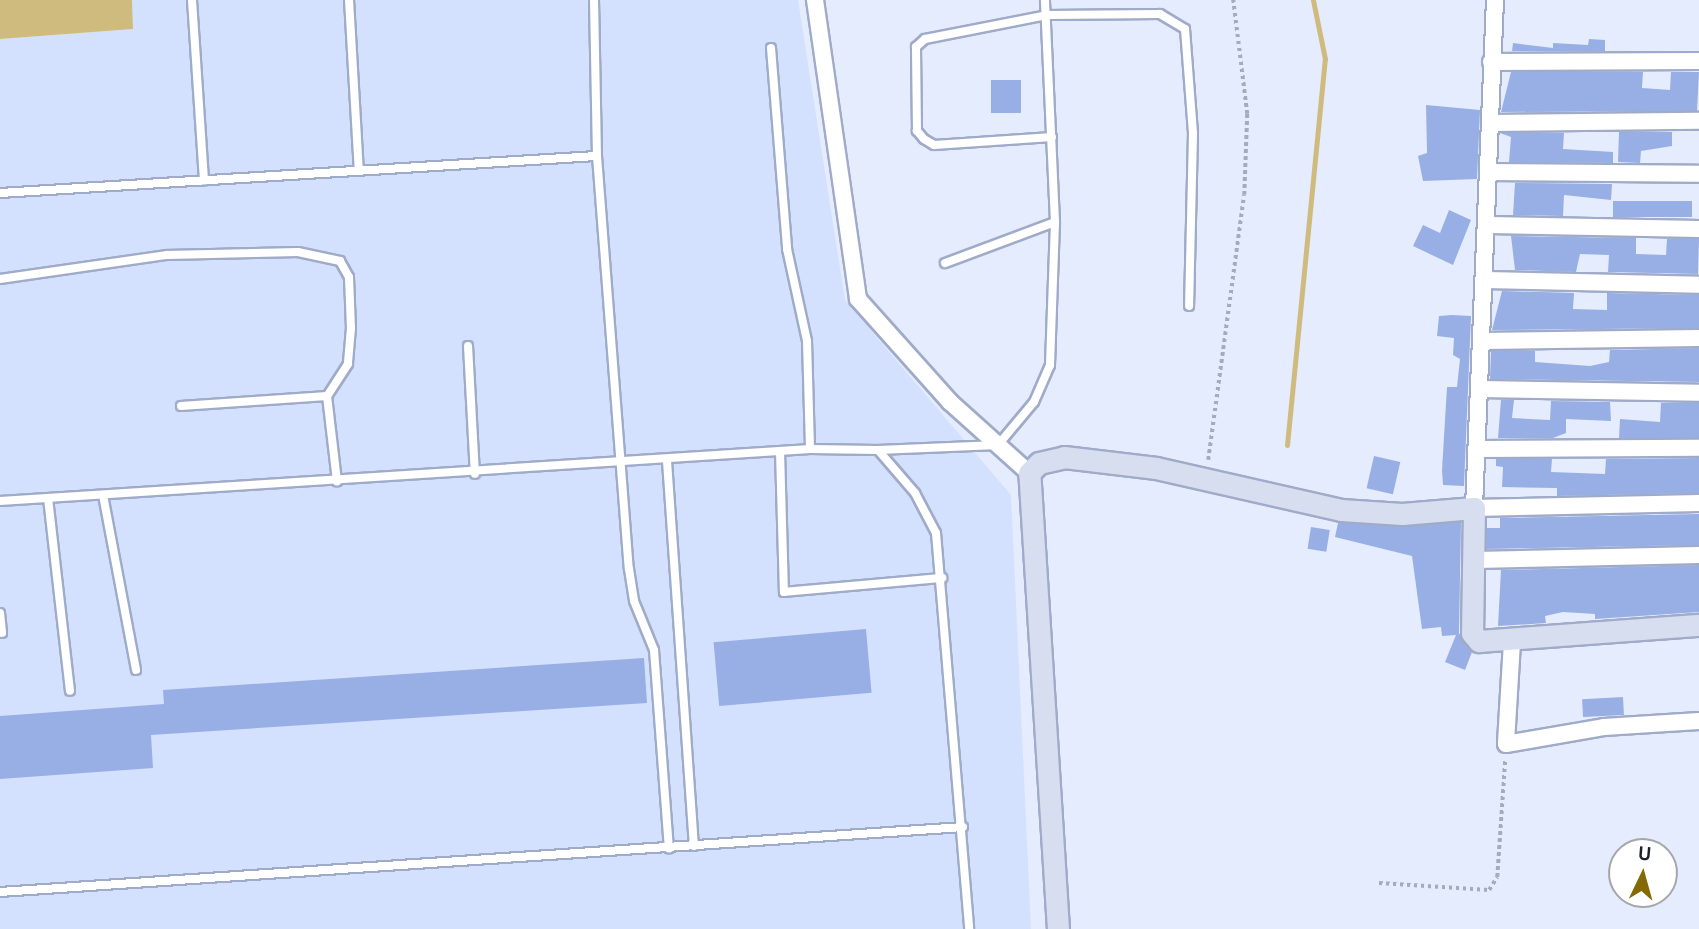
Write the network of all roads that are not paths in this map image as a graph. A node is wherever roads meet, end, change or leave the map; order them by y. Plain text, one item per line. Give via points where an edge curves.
1 (192, 0) edge
2 (349, 0) edge
3 (594, 0) edge
4 (814, 0) edge
5 (1045, 0) edge
6 (1495, 0) edge
7 (1047, 15) junction
8 (771, 48) dead end
9 (1699, 61) edge
10 (1491, 62) junction
11 (1699, 121) edge
12 (1491, 122) junction
13 (1052, 136) junction
14 (597, 156) junction
15 (359, 171) junction
16 (1489, 172) junction
17 (1699, 174) edge
18 (204, 181) junction
19 (0, 194) edge
20 (1055, 222) junction
21 (1489, 225) junction
22 (1699, 229) edge
23 (945, 263) dead end
24 (0, 279) edge
25 (1486, 280) junction
26 (1699, 285) edge
27 (1189, 306) dead end
28 (1699, 338) edge
29 (1483, 341) junction
30 (468, 346) dead end
31 (1480, 389) junction
32 (1699, 393) edge
33 (327, 396) junction
34 (181, 406) dead end
35 (998, 445) junction
36 (1699, 448) edge
37 (810, 449) junction
38 (1480, 449) junction
39 (878, 450) junction
40 (780, 451) junction
41 (667, 461) junction
42 (626, 465) junction
43 (1028, 473) junction
44 (475, 474) junction
45 (337, 481) junction
46 (103, 495) junction
47 (48, 498) junction
48 (0, 501) edge
49 (1699, 503) edge
50 (1474, 508) junction
51 (1699, 555) edge
52 (1475, 560) junction
53 (942, 578) junction
54 (0, 613) edge
55 (1699, 625) edge
56 (2, 633) dead end
57 (1513, 642) junction
58 (136, 670) dead end
59 (70, 691) dead end
60 (1699, 722) edge
61 (963, 827) junction
62 (694, 846) junction
63 (669, 848) junction
64 (0, 892) edge
65 (969, 929) edge
66 (1058, 929) edge

1 - 18 lane
2 - 15 lane
3 - 14 lane
4 - 35 street via 858,299
5 - 7 lane
6 - 10 street
7 - 13 lane
7 - 13 lane via 925,39 916,47 917,131 934,145
7 - 27 lane via 1160,13 1185,29 1193,134
8 - 37 lane via 788,249 807,341
9 - 10 street
10 - 12 street
11 - 12 street
12 - 16 street
13 - 20 lane
14 - 15 lane
14 - 42 lane
15 - 18 lane
16 - 17 street
16 - 21 street
18 - 19 lane
20 - 23 lane
20 - 35 lane via 1050,365 1034,402
21 - 22 street
21 - 25 street
24 - 33 lane via 167,255 327,254 341,261 349,277 351,328 348,364
25 - 26 street
25 - 29 street
28 - 29 street
29 - 31 street
30 - 44 lane
31 - 32 street
31 - 38 street
33 - 34 lane
33 - 45 lane
35 - 39 lane
35 - 43 street
36 - 38 street
37 - 39 lane
37 - 40 lane
38 - 50 street
39 - 53 lane via 928,516
40 - 41 lane
40 - 53 lane via 784,592
41 - 42 lane
41 - 62 lane
42 - 44 lane
42 - 63 lane via 629,569 634,601 654,650
43 - 50 street via 1064,457 1206,476 1341,510 1402,514
43 - 66 street
44 - 45 lane
45 - 46 lane
46 - 47 lane
46 - 58 lane
47 - 48 lane
47 - 59 lane
49 - 50 street
50 - 52 street
51 - 52 street
52 - 57 street via 1472,633 1479,641
53 - 61 lane
54 - 56 lane
55 - 57 street
57 - 60 street via 1506,744 1604,727
61 - 62 lane
61 - 65 lane
62 - 63 lane
63 - 64 lane

